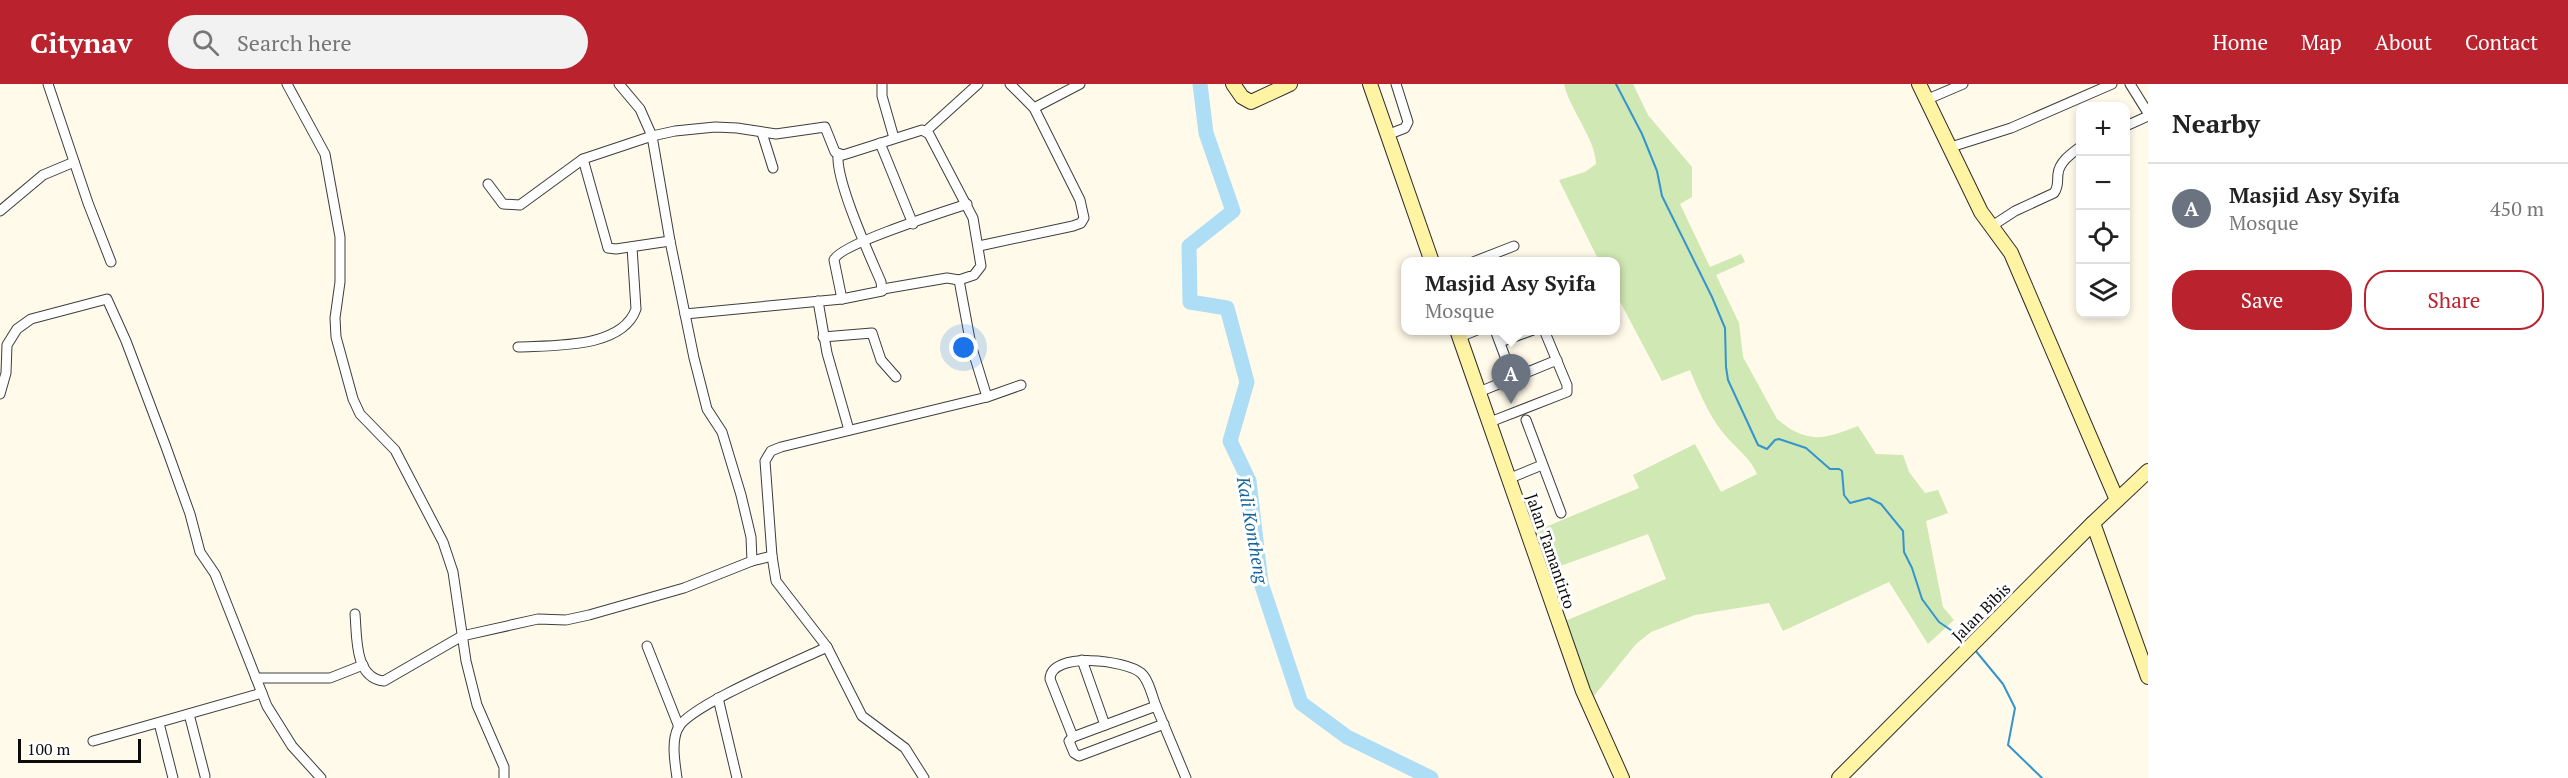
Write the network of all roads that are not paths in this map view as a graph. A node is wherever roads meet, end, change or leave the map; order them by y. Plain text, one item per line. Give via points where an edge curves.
1 (48, 84) edge
2 (287, 84) edge
3 (618, 84) edge
4 (882, 84) edge
5 (978, 84) edge
6 (1010, 84) edge
7 (1080, 84) edge
8 (1233, 84) edge
9 (1290, 84) edge
10 (1370, 84) edge
11 (1396, 84) edge
12 (1919, 84) edge
13 (1963, 84) edge
14 (2112, 84) edge
15 (2130, 84) edge
16 (1928, 99) junction
17 (1034, 108) junction
18 (2148, 114) edge
19 (2130, 124) edge
20 (926, 131) junction
21 (762, 133) junction
22 (1387, 135) junction
23 (652, 136) junction
24 (894, 138) junction
25 (880, 143) junction
26 (1951, 147) junction
27 (2076, 151) edge
28 (838, 155) junction
29 (583, 159) junction
30 (74, 162) junction
31 (773, 168) dead end
32 (488, 184) dead end
33 (967, 204) junction
34 (0, 211) edge
35 (912, 224) junction
36 (1992, 226) junction
37 (864, 240) junction
38 (670, 241) junction
39 (979, 246) junction
40 (1514, 246) dead end
41 (632, 247) junction
42 (1431, 257) edge
43 (1502, 257) edge
44 (111, 262) dead end
45 (959, 280) junction
46 (883, 289) junction
47 (842, 299) junction
48 (818, 301) junction
49 (685, 314) junction
50 (1458, 335) edge
51 (1497, 335) edge
52 (1519, 335) edge
53 (1546, 335) edge
54 (823, 337) junction
55 (1500, 342) junction
56 (518, 347) dead end
57 (1557, 360) junction
58 (896, 377) dead end
59 (1513, 378) junction
60 (1021, 385) dead end
61 (1479, 392) junction
62 (0, 394) edge
63 (987, 397) junction
64 (1526, 420) dead end
65 (1490, 422) junction
66 (849, 430) junction
67 (1542, 465) junction
68 (2148, 471) edge
69 (1508, 479) junction
70 (2117, 500) junction
71 (1561, 513) dead end
72 (2093, 523) junction
73 (772, 556) junction
74 (752, 561) junction
75 (355, 614) dead end
76 (462, 636) junction
77 (647, 646) dead end
78 (827, 647) junction
79 (1082, 660) junction
80 (363, 665) junction
81 (256, 678) junction
82 (2148, 678) edge
83 (262, 693) junction
84 (718, 698) junction
85 (1156, 706) junction
86 (189, 714) junction
87 (159, 723) junction
88 (1164, 724) junction
89 (1106, 725) junction
90 (679, 727) junction
91 (1073, 737) junction
92 (93, 741) dead end
93 (205, 776) dead end
94 (173, 778) edge
95 (321, 778) edge
96 (504, 778) edge
97 (677, 778) edge
98 (737, 778) edge
99 (924, 778) edge
100 (1186, 778) edge
101 (1622, 778) edge
102 (1839, 778) edge

1 - 30 street
2 - 76 street via 325,154 340,237 336,337 353,399 360,414 394,450 443,542 453,572
3 - 23 street via 640,109
4 - 24 street
5 - 20 street
6 - 17 street
7 - 17 street
8 - 9 street via 1251,102
10 - 22 street
11 - 22 street via 1408,122 1405,128
12 - 16 street
13 - 16 street
14 - 26 street via 2011,128
15 - 18 street
16 - 26 street
17 - 39 street via 1080,201 1084,218 1073,226
18 - 19 street
20 - 24 street
20 - 33 street
21 - 23 street via 727,127
21 - 28 street via 786,134 825,127
21 - 31 street
22 - 42 street
23 - 29 street
23 - 38 street
24 - 25 street
25 - 28 street
25 - 35 street
26 - 36 street via 1981,212
27 - 36 street via 2061,165 2054,193
28 - 37 street via 838,169
29 - 32 street via 520,205 503,204
29 - 41 street via 607,246 612,250
30 - 34 street via 43,175
30 - 44 street
33 - 35 street
33 - 39 street
35 - 37 street
36 - 70 street via 2011,253
37 - 46 street
37 - 47 street via 834,257
38 - 41 street
38 - 49 street
39 - 45 street via 979,270
40 - 43 street
41 - 56 street via 636,309 623,328 595,340
45 - 46 street via 947,278
45 - 63 street via 971,345
46 - 47 street
47 - 48 street
48 - 49 street
48 - 54 street
49 - 74 street via 707,409 722,432 741,495
50 - 61 street, Jalan Tamantirto
51 - 55 street
52 - 55 street
53 - 57 street
54 - 58 street via 872,333 881,360
54 - 66 street
55 - 59 street
57 - 59 street
57 - 65 street via 1567,392
59 - 61 street
60 - 63 street
61 - 65 street, Jalan Tamantirto
62 - 81 street via 7,345 17,329 31,319 107,299 166,447 200,552 214,574
63 - 66 street
64 - 67 street
65 - 69 street, Jalan Tamantirto
66 - 73 street via 780,447 766,457
67 - 69 street
67 - 71 street
68 - 70 street, Jalan Bibis
69 - 101 street, Jalan Tamantirto via 1583,691
70 - 72 street, Jalan Bibis
72 - 82 street
72 - 102 street, Jalan Bibis
73 - 74 street
73 - 78 street via 781,589
74 - 76 street via 684,588 589,615 566,620 538,619
75 - 80 street
76 - 80 street via 390,679 371,677
76 - 96 street via 477,705 504,767
77 - 90 street
78 - 84 street
78 - 99 street via 862,716 905,748
79 - 85 street via 1137,670
79 - 89 street
79 - 91 street via 1056,666 1050,675
80 - 81 street via 330,678
81 - 83 street
83 - 86 street
83 - 95 street via 279,729
84 - 90 street via 692,713
84 - 98 street
85 - 88 street
85 - 89 street
86 - 87 street
86 - 93 street
87 - 92 street
87 - 94 street
88 - 91 street via 1079,756 1069,742
88 - 100 street
89 - 91 street
90 - 97 street via 675,744

